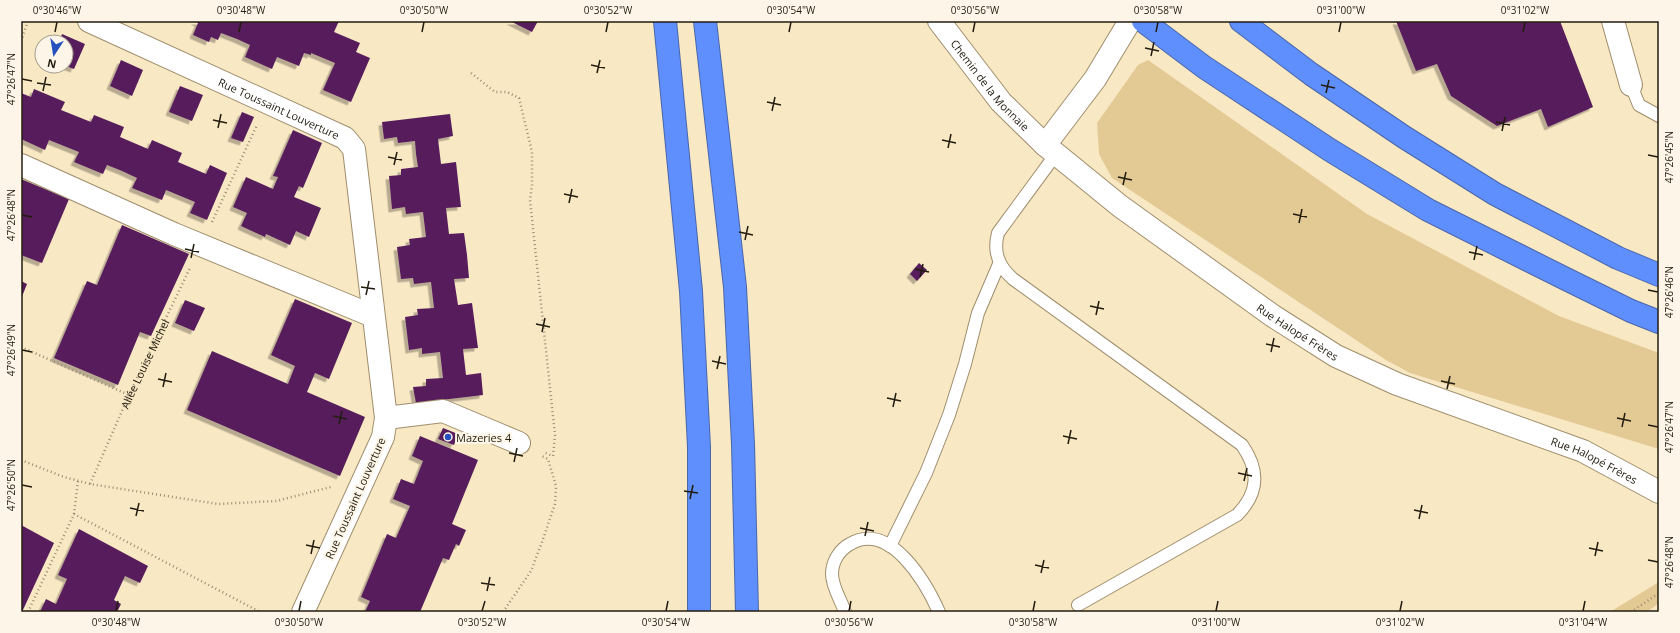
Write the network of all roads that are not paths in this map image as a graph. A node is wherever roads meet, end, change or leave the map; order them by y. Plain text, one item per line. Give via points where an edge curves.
1 (89, 21) edge
2 (665, 21) edge
3 (705, 21) edge
4 (939, 21) edge
5 (1130, 21) edge
6 (1143, 21) edge
7 (1241, 21) edge
8 (1613, 21) edge
9 (1631, 85) joint
10 (1659, 116) edge
11 (1051, 150) junction
12 (21, 165) edge
13 (999, 264) junction
14 (1659, 275) edge
15 (373, 316) junction
16 (1659, 322) edge
17 (386, 418) junction
18 (519, 443) road end
19 (1659, 492) edge
20 (890, 546) junction
21 (1078, 605) dead end
22 (303, 612) edge
23 (699, 612) edge
24 (747, 612) edge
25 (845, 612) edge
26 (940, 612) edge

1 - 15 street, Rue Toussaint Louverture via 345,138 354,149
2 - 23 highway via 691,291 699,447
3 - 24 highway via 735,287 743,444
4 - 11 street, Chemin de la Monnaie via 1001,102
5 - 11 street
6 - 16 highway via 1204,67 1330,150 1428,210
7 - 14 highway via 1311,74 1404,138 1489,190 1618,258
8 - 9 street
9 - 10 lane via 1639,105
11 - 13 lane via 998,233 996,248
11 - 19 street, Rue Halopé Frères via 1120,206 1273,316 1336,356 1397,384 1583,451
12 - 15 street via 202,245
13 - 20 lane via 978,313 949,415 926,472
13 - 21 lane via 1012,279 1242,445 1250,456 1254,469 1255,483 1252,495 1237,515
15 - 17 street, Rue Toussaint Louverture
17 - 18 street via 443,411
17 - 22 street, Rue Toussaint Louverture via 383,437
20 - 25 lane via 864,539 845,547 838,555 833,565 832,576
20 - 26 lane via 903,556 916,573

